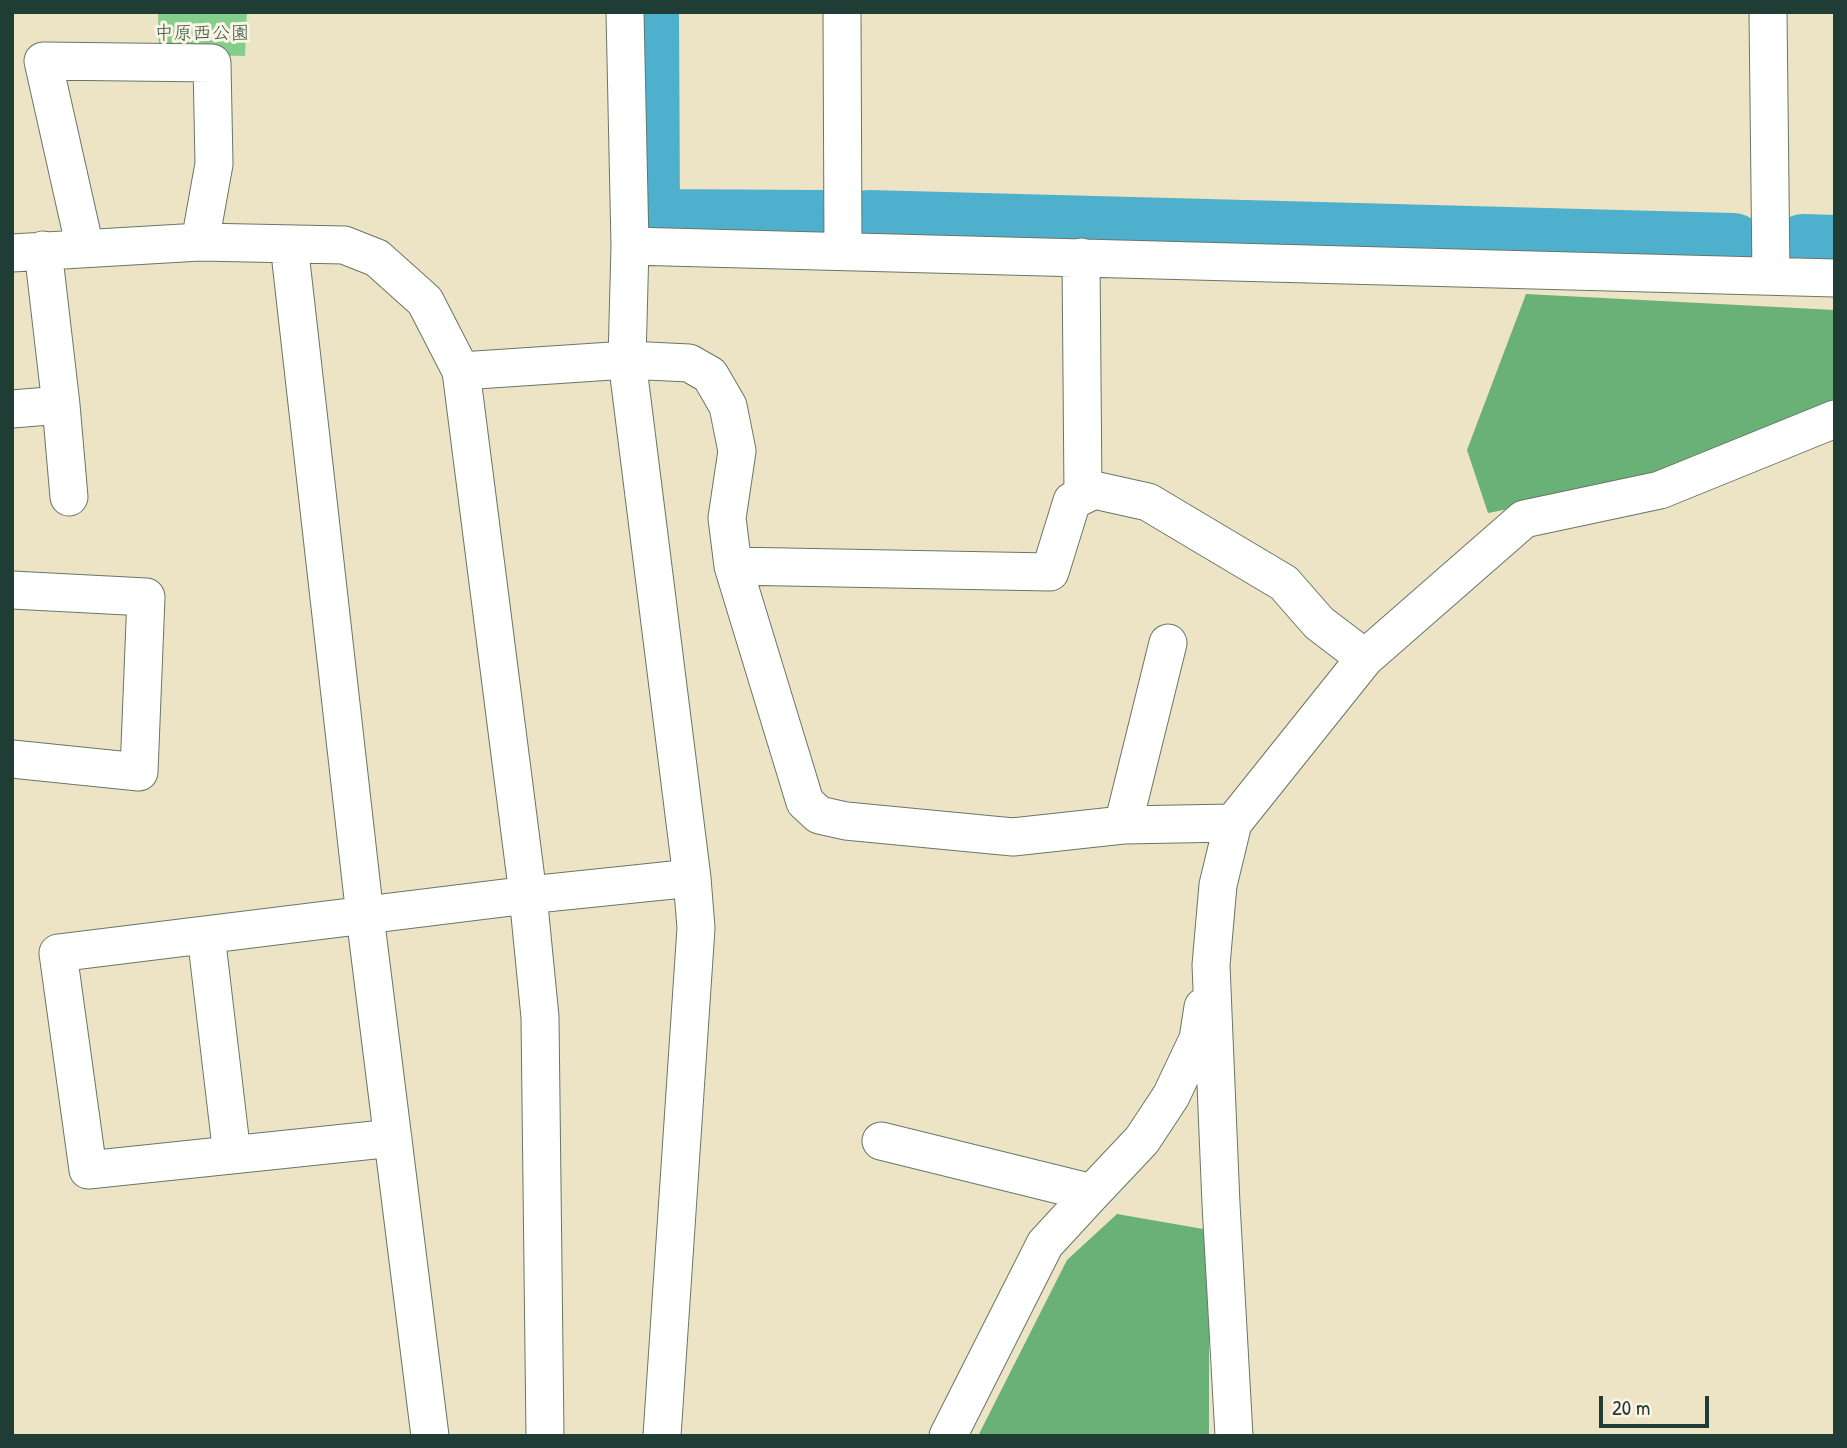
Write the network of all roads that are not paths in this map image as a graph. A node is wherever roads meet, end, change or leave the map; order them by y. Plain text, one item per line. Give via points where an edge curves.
1 (625, 12) edge
2 (842, 12) edge
3 (1768, 12) edge
4 (200, 242) junction
5 (289, 244) junction
6 (630, 246) junction
7 (85, 248) junction
8 (843, 250) junction
9 (28, 251) edge
10 (1081, 257) junction
11 (1771, 276) junction
12 (1835, 278) edge
13 (627, 360) junction
14 (461, 371) junction
15 (61, 405) junction
16 (12, 409) edge
17 (1835, 419) edge
18 (1083, 495) junction
19 (69, 497) dead end
20 (733, 566) junction
21 (12, 590) edge
22 (1168, 643) dead end
23 (1365, 659) junction
24 (12, 760) edge
25 (1233, 823) junction
26 (1123, 825) junction
27 (692, 878) junction
28 (528, 895) junction
29 (366, 916) junction
30 (206, 935) junction
31 (1211, 965) junction
32 (393, 1138) junction
33 (881, 1141) dead end
34 (232, 1155) junction
35 (1092, 1193) junction
36 (430, 1436) edge
37 (545, 1436) edge
38 (662, 1436) edge
39 (948, 1436) edge
40 (1234, 1436) edge

1 - 6 street
2 - 8 street
3 - 11 street
4 - 5 street
4 - 7 street
4 - 7 street via 214,164 212,63 43,61
5 - 14 street via 344,246 377,258 425,301
5 - 29 street
6 - 8 street
6 - 13 street
7 - 9 street
8 - 10 street
9 - 15 street
10 - 11 street
10 - 18 street
11 - 12 street
13 - 14 street
13 - 20 street via 689,363 710,375 728,406 737,451 727,518
13 - 27 street
14 - 28 street
15 - 16 street
15 - 19 street
17 - 23 street via 1660,490 1524,519
18 - 20 street via 1072,501 1049,572
18 - 23 street via 1094,490 1148,502 1284,583 1319,623
20 - 26 street via 805,802 819,815 1013,837
21 - 24 street via 146,597 138,772
22 - 26 street
23 - 25 street
25 - 26 street
25 - 31 street via 1218,885
27 - 28 street
27 - 38 street via 696,928
28 - 29 street
28 - 37 street via 540,1017
29 - 30 street
29 - 32 street
30 - 34 street
30 - 34 street via 58,953 88,1170
31 - 35 street via 1198,1039 1171,1096 1142,1140
31 - 40 street
32 - 34 street
32 - 36 street
33 - 35 street
35 - 39 street via 1045,1244

